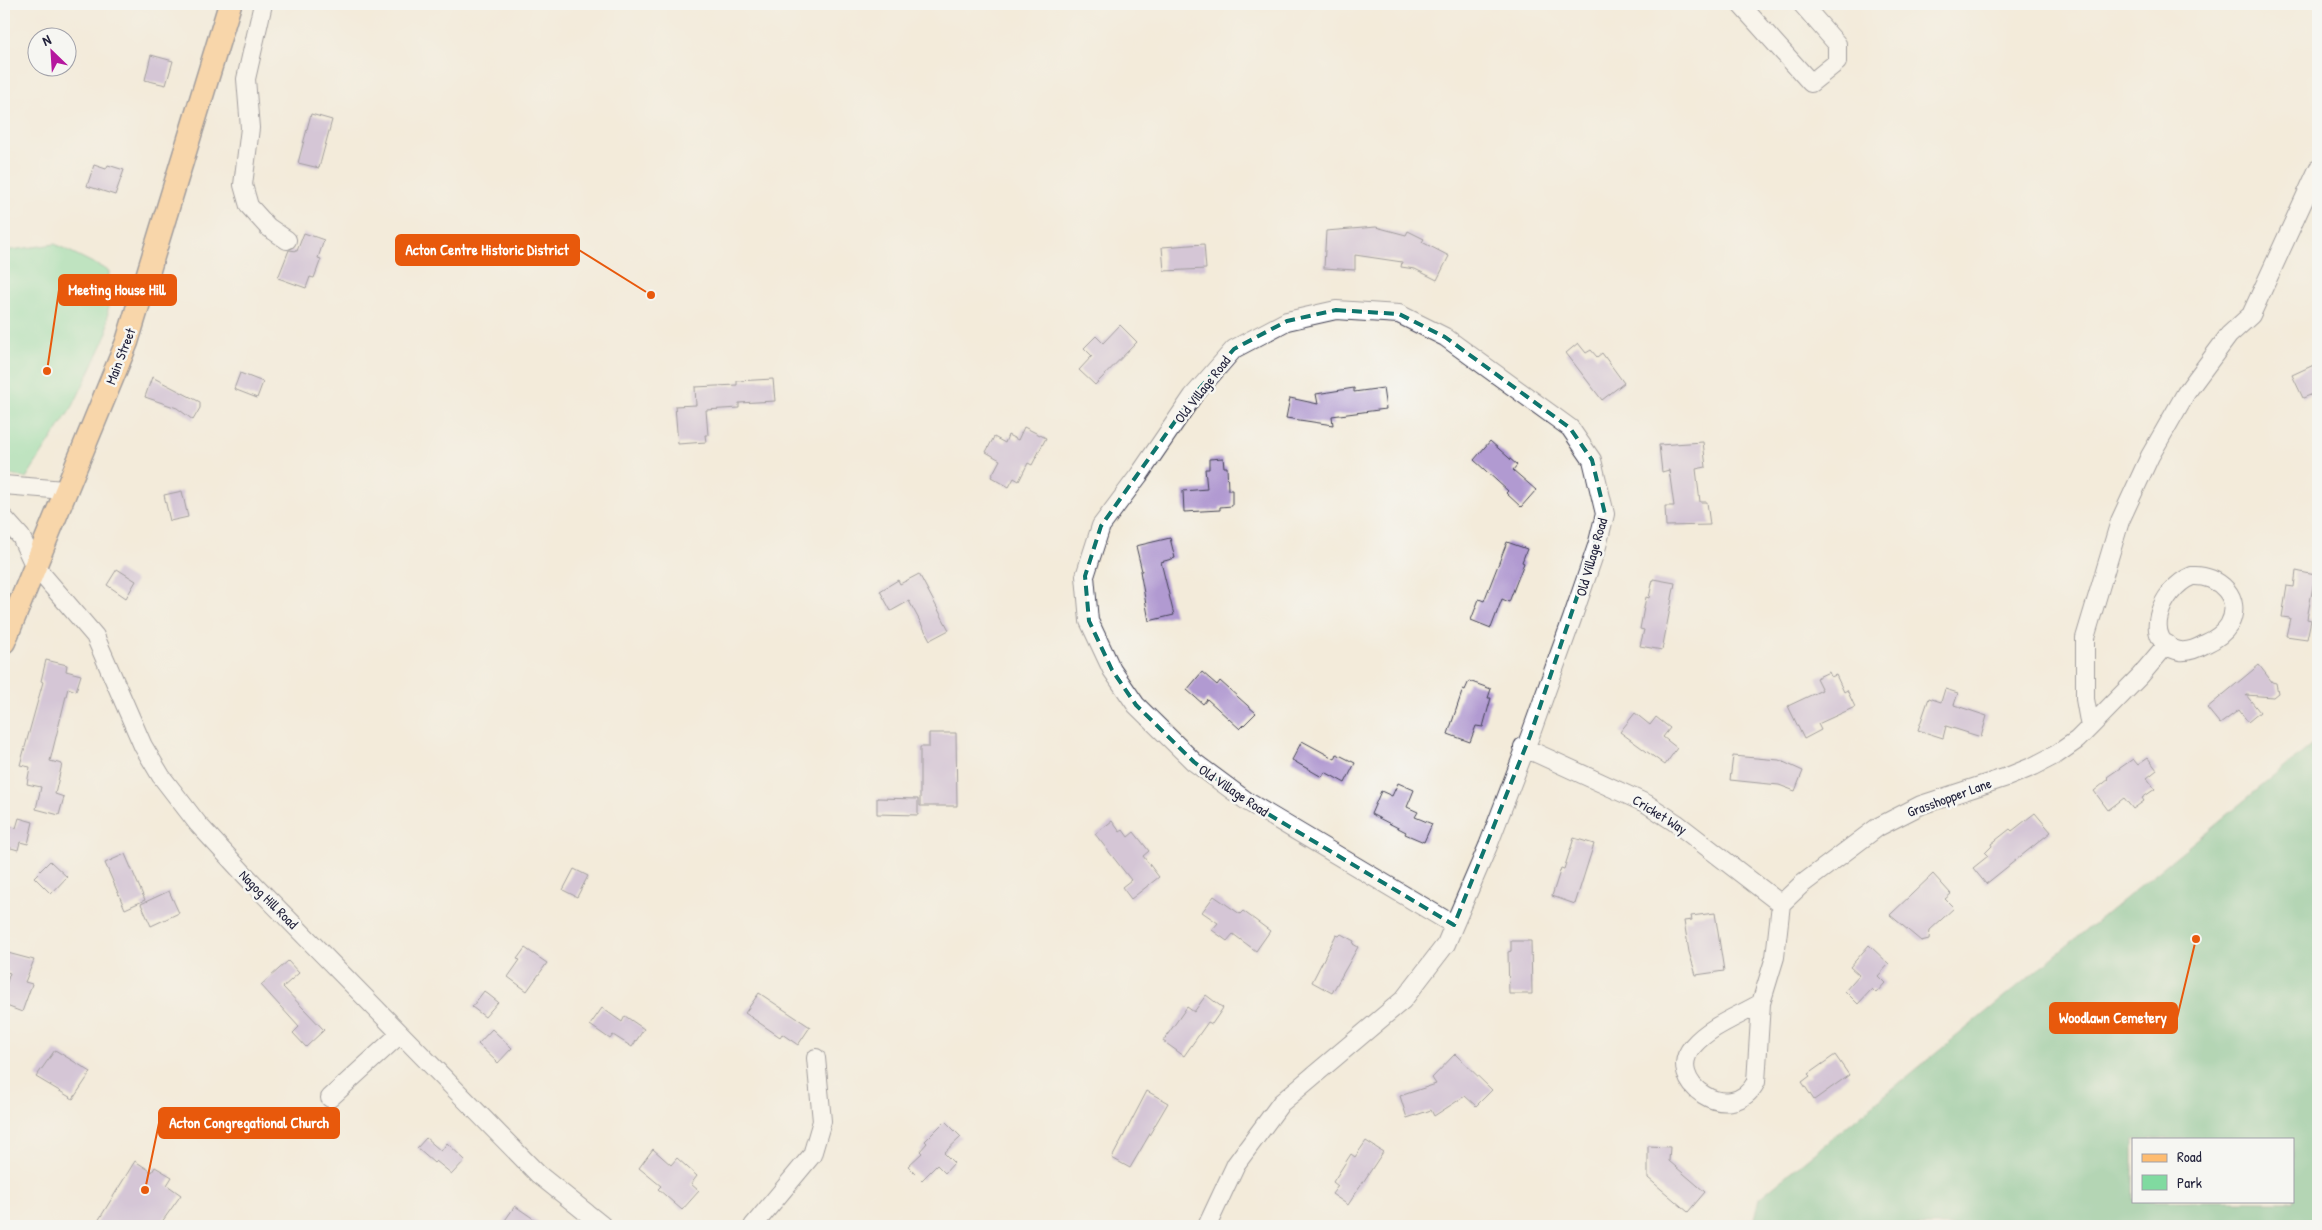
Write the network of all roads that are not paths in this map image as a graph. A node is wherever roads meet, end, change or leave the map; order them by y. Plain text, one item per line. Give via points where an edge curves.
1 (230, 4) edge
2 (263, 4) edge
3 (1740, 4) edge
4 (1802, 4) edge
5 (2318, 169) edge
6 (287, 240) dead end
7 (4, 485) edge
8 (64, 490) junction
9 (4, 518) edge
10 (34, 565) junction
11 (4, 642) edge
12 (2167, 644) junction
13 (2090, 727) junction
14 (1524, 747) junction
15 (1781, 904) junction
16 (1454, 925) junction
17 (1761, 1003) junction
18 (400, 1034) junction
19 (816, 1058) dead end
20 (330, 1098) dead end
21 (603, 1226) edge
22 (752, 1226) edge
23 (1207, 1226) edge

1 - 8 main road, Main Street via 126,342
2 - 6 street via 246,79 250,128 243,185 249,206 268,227
3 - 4 street via 1811,83 1838,62 1837,44
5 - 13 street via 2251,315 2229,335 2186,393 2150,456 2120,521 2085,638 2085,699
7 - 8 street
8 - 10 main road, Main Street
9 - 10 street, Nagog Hill Road via 21,537
10 - 11 main road, Main Street
10 - 18 street, Nagog Hill Road via 94,636 143,746 160,776 245,875
12 - 12 street via 2159,628 2159,614 2176,585 2192,576 2222,584 2233,608 2228,626 2195,649 2178,650
12 - 13 street, Grasshopper Lane
13 - 15 street, Grasshopper Lane via 2057,754 2034,766 1930,802 1878,827
14 - 15 street, Cricket Way via 1647,804 1697,838
14 - 16 street, Old Village Road via 1488,846
14 - 16 street, Old Village Road via 1572,619 1605,514 1592,460 1570,428 1445,337 1398,314 1336,310 1287,321 1234,350 1193,396 1101,526 1085,576 1089,621 1112,670 1136,705 1194,762 1248,802
15 - 17 street via 1775,957
16 - 23 street, Old Village Road via 1446,944 1403,1000 1282,1103 1236,1164
17 - 17 street via 1698,1040 1689,1052 1686,1063 1688,1079 1709,1098 1728,1102 1739,1100 1754,1088 1759,1059
18 - 20 street
18 - 21 street, Nagog Hill Road via 538,1174
19 - 22 street via 822,1121 812,1155

